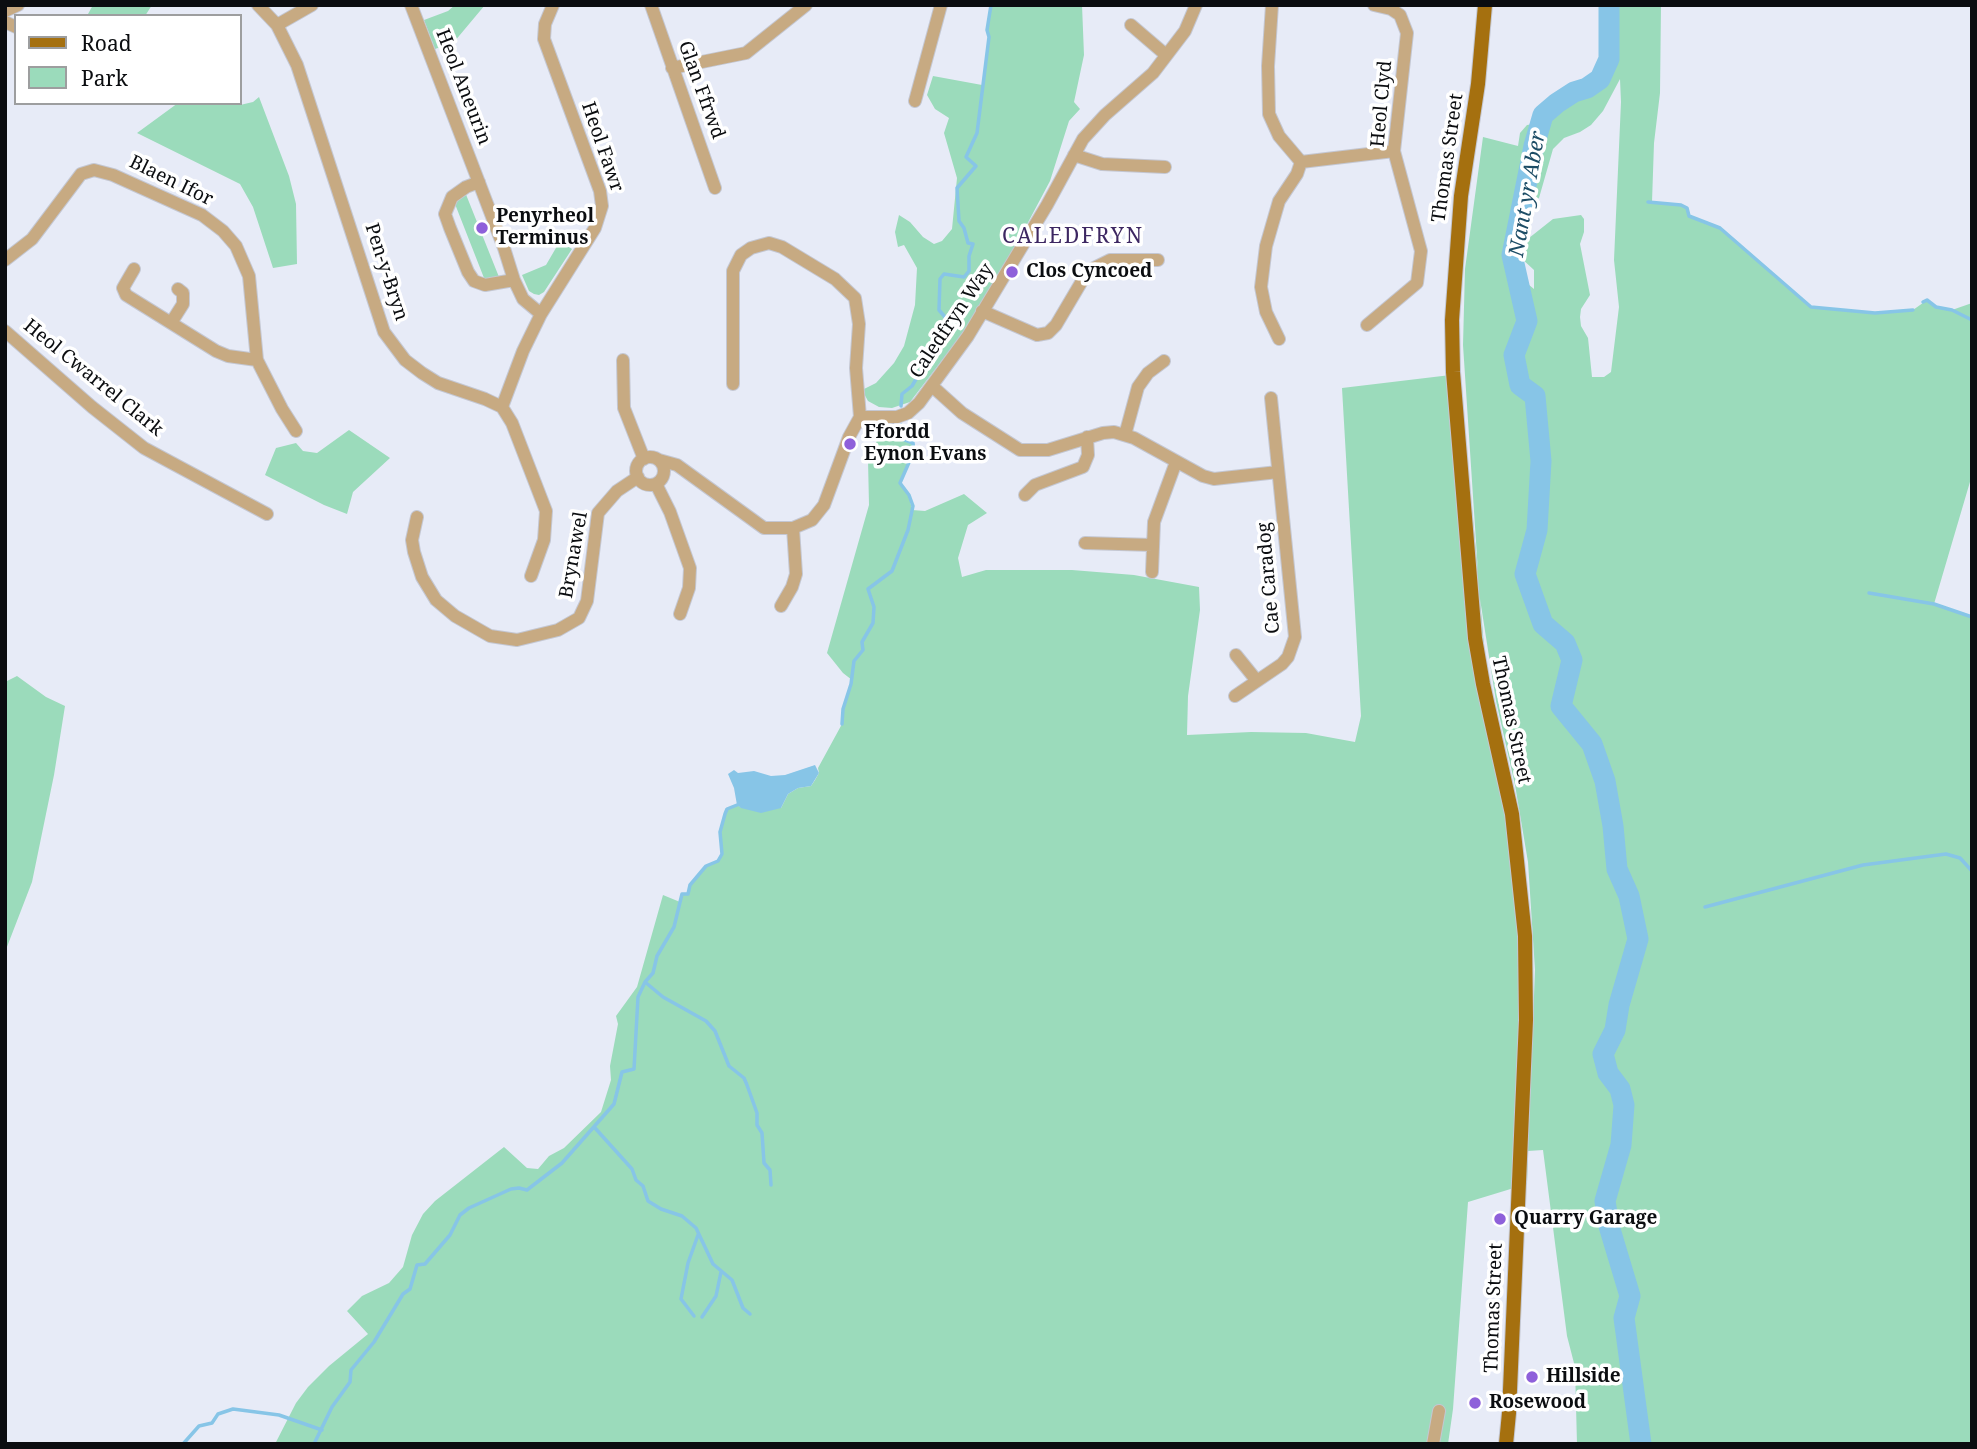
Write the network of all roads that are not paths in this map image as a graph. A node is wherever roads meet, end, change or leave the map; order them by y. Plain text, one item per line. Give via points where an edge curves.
1 (18, 5) edge
2 (258, 5) edge
3 (312, 5) edge
4 (411, 5) edge
5 (553, 5) edge
6 (651, 5) edge
7 (942, 5) edge
8 (1196, 5) edge
9 (1272, 5) edge
10 (1374, 5) edge
11 (1485, 5) edge
12 (800, 8) edge
13 (5, 11) edge
14 (277, 25) junction
15 (1131, 25) dead end
16 (1166, 55) junction
17 (672, 68) junction
18 (915, 101) dead end
19 (1394, 151) junction
20 (1074, 155) junction
21 (1301, 162) junction
22 (1165, 167) dead end
23 (479, 182) junction
24 (715, 188) dead end
25 (1151, 246) dead end
26 (5, 260) edge
27 (134, 269) dead end
28 (514, 280) junction
29 (178, 289) dead end
30 (982, 311) junction
31 (541, 314) junction
32 (171, 323) junction
33 (1367, 325) dead end
34 (5, 331) edge
35 (1279, 339) dead end
36 (257, 360) junction
37 (622, 360) dead end
38 (1164, 361) dead end
39 (733, 384) dead end
40 (932, 386) junction
41 (1270, 398) dead end
42 (502, 407) junction
43 (860, 417) junction
44 (296, 431) dead end
45 (1125, 435) junction
46 (1087, 438) junction
47 (644, 458) junction
48 (659, 460) junction
49 (1176, 462) junction
50 (687, 472) junction
51 (1278, 472) junction
52 (638, 477) junction
53 (660, 480) junction
54 (1025, 495) dead end
55 (267, 514) dead end
56 (417, 517) dead end
57 (793, 528) junction
58 (1084, 543) dead end
59 (1153, 545) junction
60 (1152, 572) dead end
61 (531, 576) dead end
62 (781, 607) dead end
63 (680, 614) dead end
64 (1236, 655) dead end
65 (1257, 681) junction
66 (1235, 696) dead end
67 (1439, 1411) dead end
68 (1433, 1444) edge
69 (1506, 1444) edge

1 - 13 street
2 - 14 street, Pen-y-Bryn
3 - 14 street
4 - 23 street, Heol Aneurin
5 - 31 street, Heol Fawr via 544,38 602,206 591,235
6 - 17 street, Glan Ffrwd
7 - 18 street
8 - 16 street, Caledfryn Way via 1185,31
9 - 21 street via 1269,114 1279,136
10 - 19 street, Heol Clyd via 1400,15 1406,33
11 - 69 main road, Thomas Street via 1461,196 1452,320 1475,638 1512,814 1525,936
12 - 17 street via 746,53
14 - 42 street, Pen-y-Bryn via 297,65 384,332 405,360 422,373
15 - 16 street
16 - 20 street, Caledfryn Way via 1137,89 1093,126
17 - 24 street, Glan Ffrwd
19 - 21 street
19 - 33 street, Heol Clyd via 1420,242 1417,283
20 - 22 street via 1101,164
20 - 30 street, Caledfryn Way
21 - 35 street via 1279,201 1266,246 1261,288
23 - 28 street, Heol Aneurin
23 - 28 street via 452,197 445,214 474,281 485,285
25 - 30 street via 1154,260 1110,260 1092,269 1048,332 1037,335
26 - 36 street, Blaen Ifor via 32,239 81,174 94,170 113,175 202,215 236,246 249,276
27 - 32 street via 123,288 126,295
28 - 31 street, Heol Aneurin via 523,299
29 - 32 street via 183,304
30 - 40 street, Caledfryn Way
31 - 42 street, Heol Fawr
32 - 36 street via 229,356
34 - 55 street, Heol Cwarrel Clark via 144,448
36 - 44 street, Blaen Ifor
37 - 47 street via 624,408
38 - 45 street via 1138,387
39 - 43 street via 733,271 741,255 769,243 835,279 855,298
40 - 43 street, Caledfryn Way via 914,409 903,415
40 - 46 street via 962,413 1020,450 1048,450
41 - 51 street, Cae Caradog
42 - 61 street via 546,511 544,540
43 - 57 street via 824,505 812,520
45 - 46 street via 1103,433
45 - 49 street
46 - 54 street via 1083,467 1035,485
47 - 48 street
47 - 52 street via 638,465
48 - 50 street
48 - 53 street via 663,467
49 - 51 street via 1214,479
49 - 59 street via 1157,512
50 - 53 street
50 - 57 street via 764,528
51 - 65 street, Cae Caradog via 1295,637 1282,664
52 - 53 street via 645,484
52 - 56 street, Brynawel via 613,494 598,513 587,601 579,618 558,630 517,640 490,636 436,600 417,565 412,540
53 - 63 street via 690,568
57 - 62 street via 796,574
58 - 59 street
59 - 60 street
64 - 65 street
65 - 66 street, Cae Caradog
67 - 68 street

